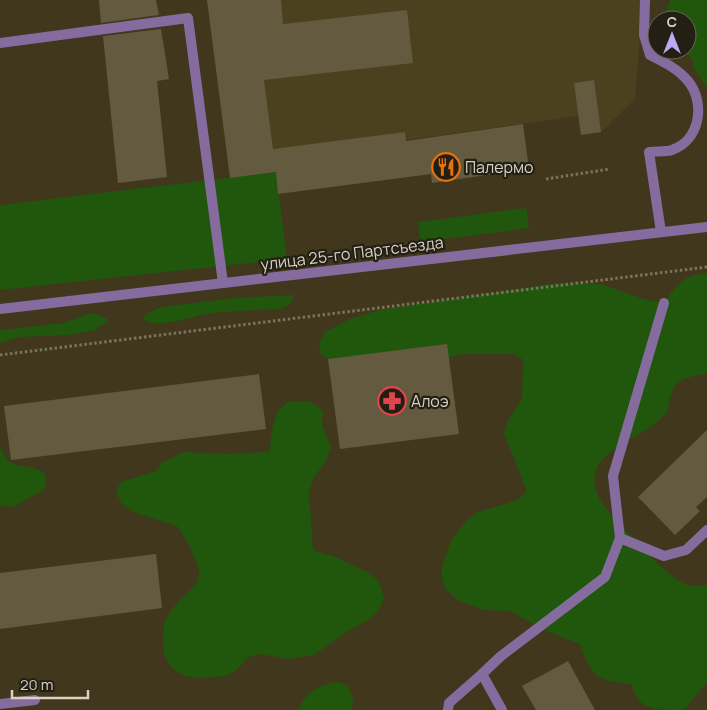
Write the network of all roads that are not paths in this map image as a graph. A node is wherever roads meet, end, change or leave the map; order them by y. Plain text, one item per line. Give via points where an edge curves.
1 (645, 0) edge
2 (0, 43) edge
3 (707, 227) edge
4 (661, 232) junction
5 (223, 283) junction
6 (664, 304) dead end
7 (0, 309) edge
8 (707, 530) edge
9 (620, 538) junction
10 (482, 674) junction
11 (35, 700) dead end
12 (0, 704) edge
13 (448, 710) edge
14 (502, 710) edge

1 - 4 street via 644,35 650,55 689,82 696,96 698,111 697,125 681,145 672,150 649,152
2 - 5 street via 188,18
3 - 4 street, улица 25-го Партсъезда
4 - 5 street, улица 25-го Партсъезда
5 - 7 street, улица 25-го Партсъезда
6 - 9 street via 613,476
8 - 9 street via 686,550 664,556
9 - 10 street via 605,577
10 - 13 street via 449,703
10 - 14 street
11 - 12 street

